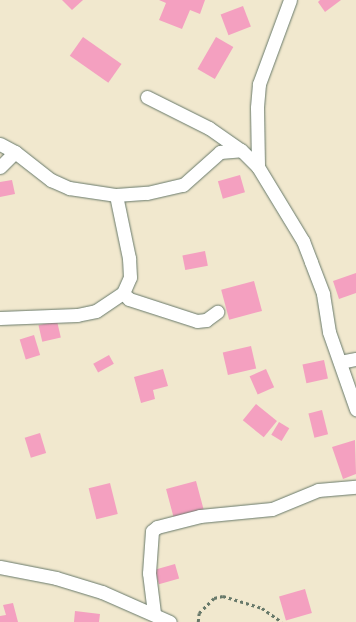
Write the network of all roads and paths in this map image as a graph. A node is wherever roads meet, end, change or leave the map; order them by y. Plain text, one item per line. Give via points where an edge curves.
1 (290, 0) edge
2 (147, 97) dead end
3 (0, 144) edge
4 (241, 150) junction
5 (15, 152) junction
6 (0, 167) edge
7 (258, 167) junction
8 (116, 194) junction
9 (123, 293) junction
10 (217, 312) dead end
11 (0, 318) edge
12 (356, 359) edge
13 (340, 362) junction
14 (356, 409) edge
15 (356, 487) edge
16 (0, 567) edge
17 (154, 613) junction
18 (170, 622) edge
19 (198, 622) edge
20 (282, 622) edge

1 - 7 street via 259,84
2 - 4 street via 209,128
3 - 5 street
4 - 7 street
4 - 8 street via 220,152 183,185 147,193
5 - 6 street
5 - 8 street via 51,180 69,188
7 - 13 street via 303,241 324,294 329,332
8 - 9 street via 129,258 130,277
9 - 10 street via 129,299 197,321 206,320
9 - 11 street via 90,313
12 - 13 street
13 - 14 street
15 - 17 street via 318,490 272,509 200,516 157,527 152,531 149,573
16 - 17 street via 56,578 102,592
17 - 18 street
19 - 20 path via 199,613 214,598 223,596 262,608

